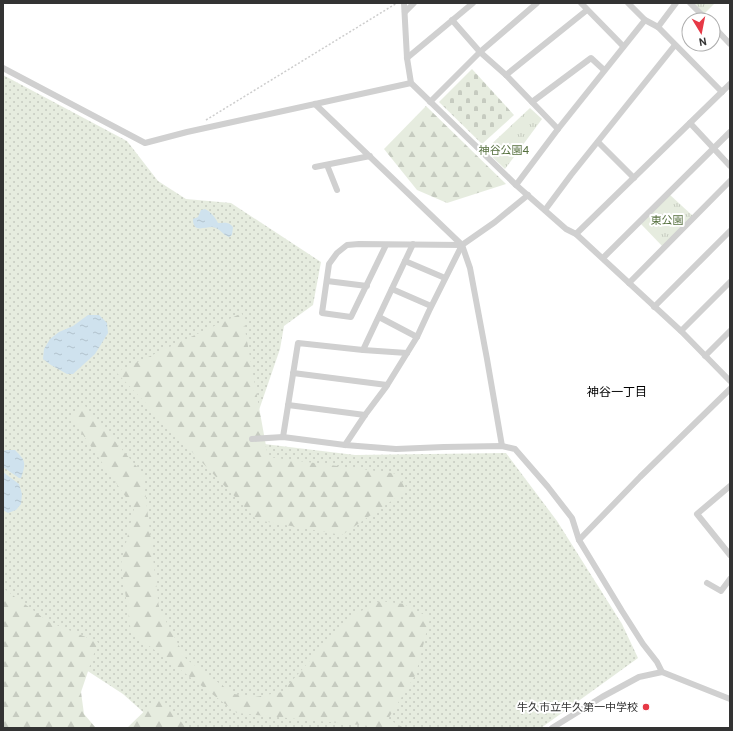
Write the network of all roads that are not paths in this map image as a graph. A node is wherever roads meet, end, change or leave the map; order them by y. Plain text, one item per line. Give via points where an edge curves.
1 (404, 3) edge
2 (414, 3) edge
3 (473, 3) edge
4 (537, 3) edge
5 (581, 3) edge
6 (628, 3) edge
7 (676, 3) edge
8 (690, 3) edge
9 (588, 10) junction
10 (405, 12) junction
11 (699, 12) edge
12 (452, 20) junction
13 (645, 20) junction
14 (658, 27) junction
15 (721, 34) edge
16 (730, 44) edge
17 (675, 45) junction
18 (623, 46) junction
19 (480, 52) junction
20 (407, 58) junction
21 (3, 68) edge
22 (604, 70) junction
23 (506, 75) junction
24 (411, 83) junction
25 (730, 84) edge
26 (722, 92) junction
27 (430, 102) junction
28 (532, 102) junction
29 (316, 104) junction
30 (690, 123) junction
31 (558, 129) junction
32 (730, 132) edge
33 (598, 142) junction
34 (714, 148) junction
35 (370, 156) junction
36 (327, 165) junction
37 (730, 166) edge
38 (315, 167) dead end
39 (634, 178) junction
40 (730, 181) edge
41 (516, 185) junction
42 (337, 190) dead end
43 (528, 195) junction
44 (545, 210) junction
45 (730, 231) edge
46 (576, 234) junction
47 (413, 244) junction
48 (386, 245) junction
49 (462, 245) junction
50 (603, 258) junction
51 (405, 261) junction
52 (445, 278) junction
53 (326, 281) junction
54 (730, 282) edge
55 (629, 283) junction
56 (367, 286) junction
57 (392, 288) junction
58 (431, 306) junction
59 (654, 307) junction
60 (379, 317) junction
61 (680, 331) junction
62 (730, 331) edge
63 (417, 337) junction
64 (363, 350) junction
65 (408, 353) junction
66 (705, 356) junction
67 (293, 373) junction
68 (730, 380) edge
69 (387, 385) junction
70 (730, 389) edge
71 (288, 405) junction
72 (365, 415) junction
73 (284, 437) junction
74 (252, 440) dead end
75 (345, 445) junction
76 (502, 446) junction
77 (730, 486) edge
78 (579, 540) junction
79 (730, 555) edge
80 (730, 579) edge
81 (707, 583) dead end
82 (662, 672) junction
83 (730, 699) edge
84 (552, 728) edge

1 - 10 street
2 - 10 street
3 - 12 street
4 - 19 street
5 - 9 street
6 - 13 street
7 - 14 street
8 - 11 street
9 - 18 street
9 - 23 street
10 - 20 street
12 - 19 street
12 - 20 street
13 - 14 street
13 - 18 street
14 - 17 street
15 - 16 street
17 - 26 street
17 - 33 street
18 - 22 street
19 - 23 street
19 - 27 street
20 - 24 street
21 - 29 street via 145,143
22 - 28 street via 591,58
22 - 31 street
23 - 28 street
24 - 27 street
24 - 29 street
25 - 26 street
26 - 30 street
27 - 41 street
28 - 31 street
29 - 35 street
30 - 34 street
30 - 39 street
31 - 41 street
32 - 34 street
33 - 39 street
33 - 44 street
34 - 37 street
34 - 50 street
35 - 36 street
35 - 49 street
36 - 38 street
36 - 42 street
39 - 46 street
40 - 55 street
41 - 43 street
43 - 44 street
43 - 49 street via 496,222
44 - 46 street via 566,229
45 - 59 street
46 - 50 street
47 - 48 street
47 - 49 street
47 - 51 street
48 - 53 street via 347,245 329,264
48 - 56 street
49 - 52 street
49 - 76 street via 471,276
50 - 55 street
51 - 52 street
51 - 57 street
52 - 58 street
53 - 56 street
53 - 56 street via 322,313 351,317
54 - 61 street
55 - 59 street
57 - 58 street
57 - 60 street
58 - 63 street
59 - 61 street
60 - 63 street
60 - 64 street
61 - 66 street
62 - 66 street
63 - 65 street
64 - 65 street
64 - 67 street via 298,343
65 - 69 street
66 - 68 street
67 - 69 street
67 - 71 street
69 - 72 street
70 - 78 street
71 - 72 street
71 - 73 street
72 - 75 street
73 - 74 street
73 - 75 street
75 - 76 street via 396,449
76 - 78 street via 515,449 548,487 572,518
77 - 79 street via 697,514
78 - 82 street
80 - 81 street via 721,590
82 - 83 street
82 - 84 street via 639,677

